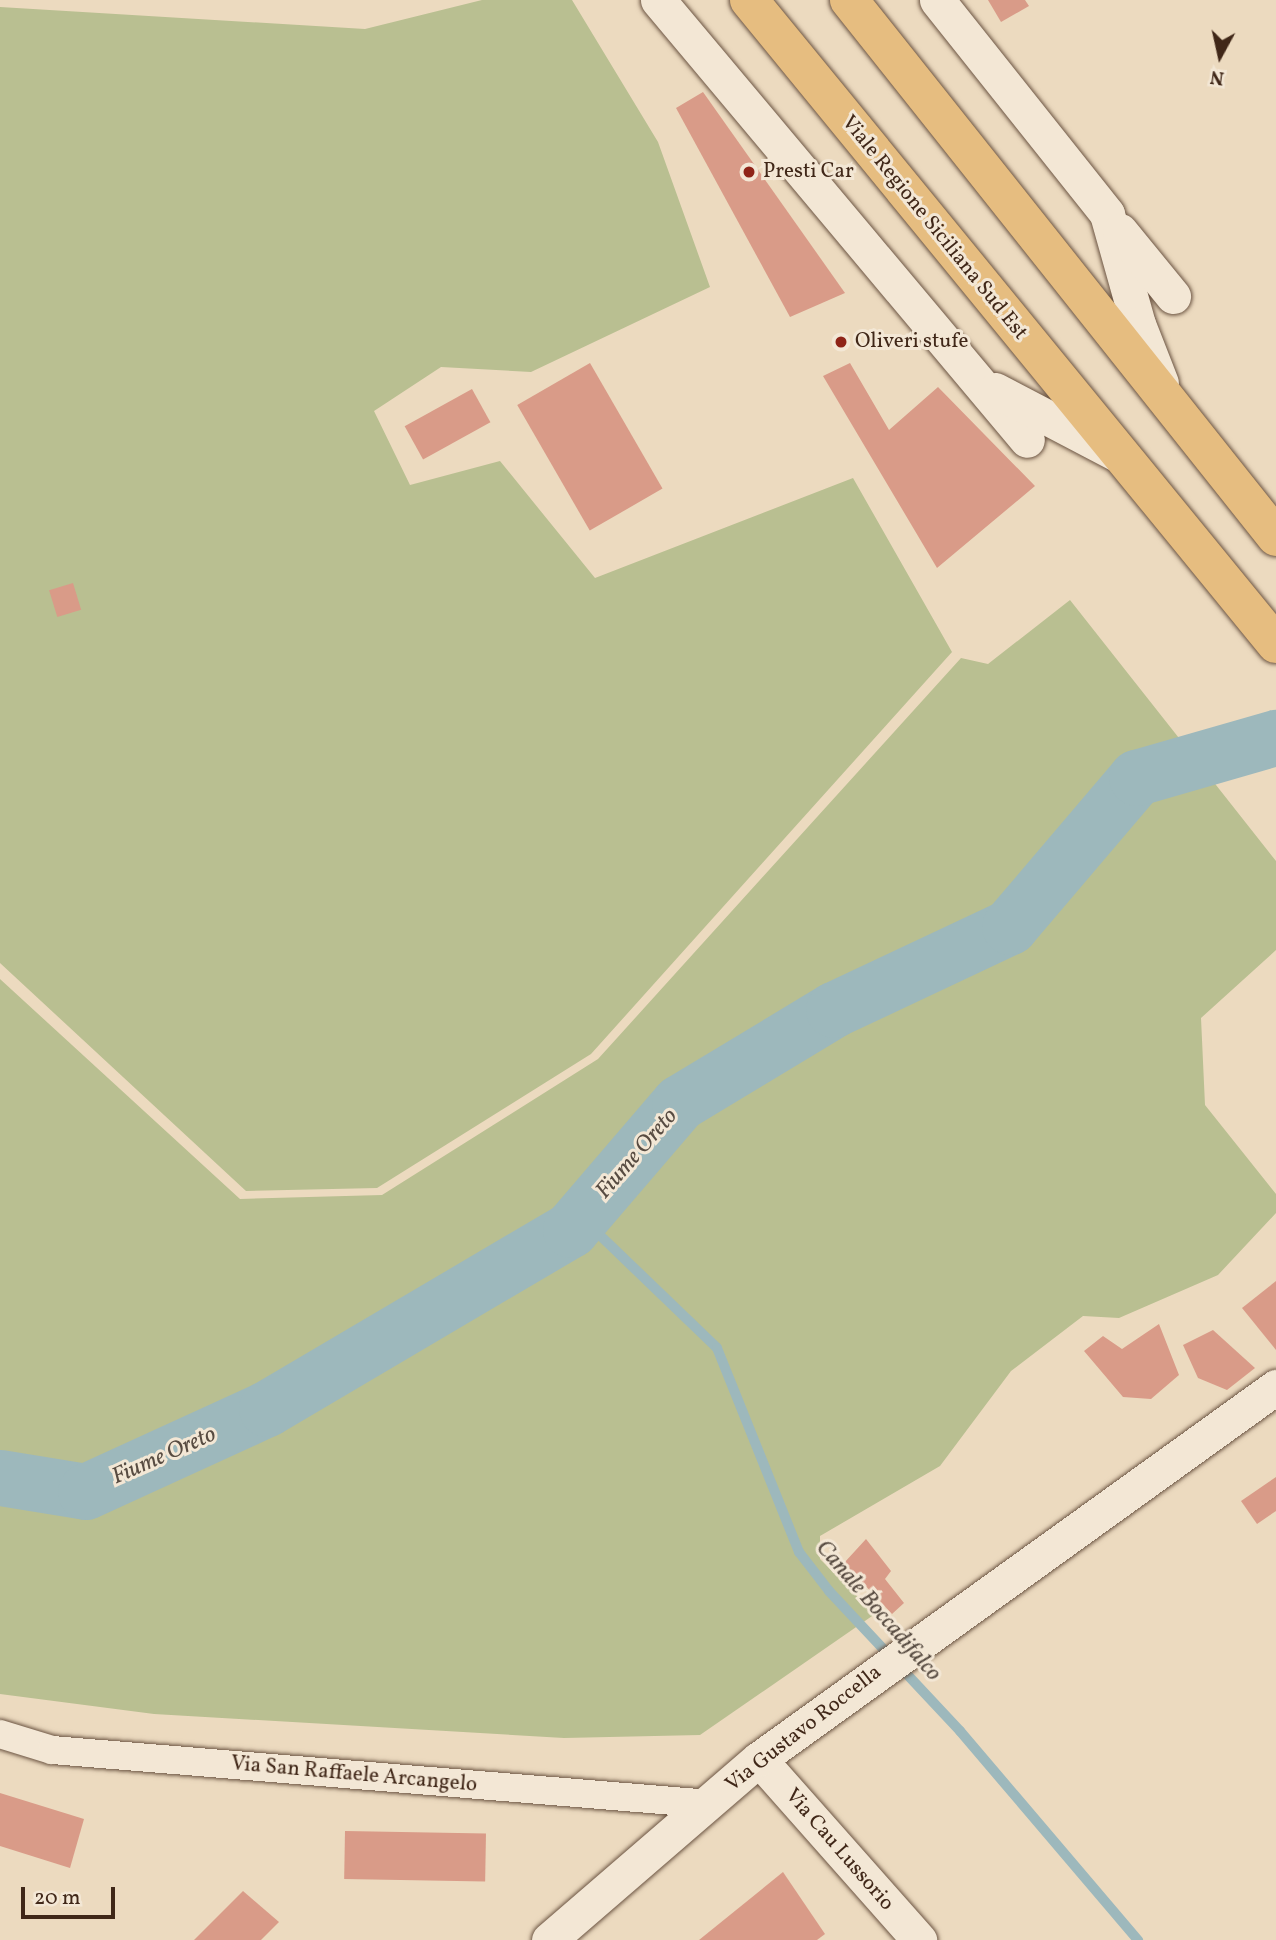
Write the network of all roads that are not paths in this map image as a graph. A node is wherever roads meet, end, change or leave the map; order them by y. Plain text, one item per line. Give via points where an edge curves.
1 (658, 0) edge
2 (749, 0) edge
3 (849, 0) edge
4 (937, 0) edge
5 (1107, 214) junction
6 (1173, 296) dead end
7 (954, 352) junction
8 (1178, 418) junction
9 (1027, 439) dead end
10 (1119, 455) junction
11 (1276, 537) edge
12 (1276, 644) edge
13 (1276, 1387) edge
14 (0, 1734) edge
15 (760, 1759) junction
16 (710, 1804) junction
17 (549, 1940) edge
18 (919, 1940) edge

1 - 7 street, Viale Regione Siciliana Sud Est
2 - 10 main road, Viale Regione Siciliana Sud Est
3 - 8 main road
4 - 5 street
5 - 6 street
5 - 8 street via 1151,361
7 - 9 street, Viale Regione Siciliana Sud Est
7 - 10 street, Viale Regione Siciliana Sud Est via 1010,399
8 - 11 main road
10 - 12 main road, Viale Regione Siciliana Sud Est
13 - 15 street, Via Gustavo Roccella
14 - 16 street, Via San Raffaele Arcangelo via 52,1750
15 - 16 street, Via Gustavo Roccella
15 - 18 street, Via Cau Lussorio
16 - 17 street, Via Gustavo Roccella

